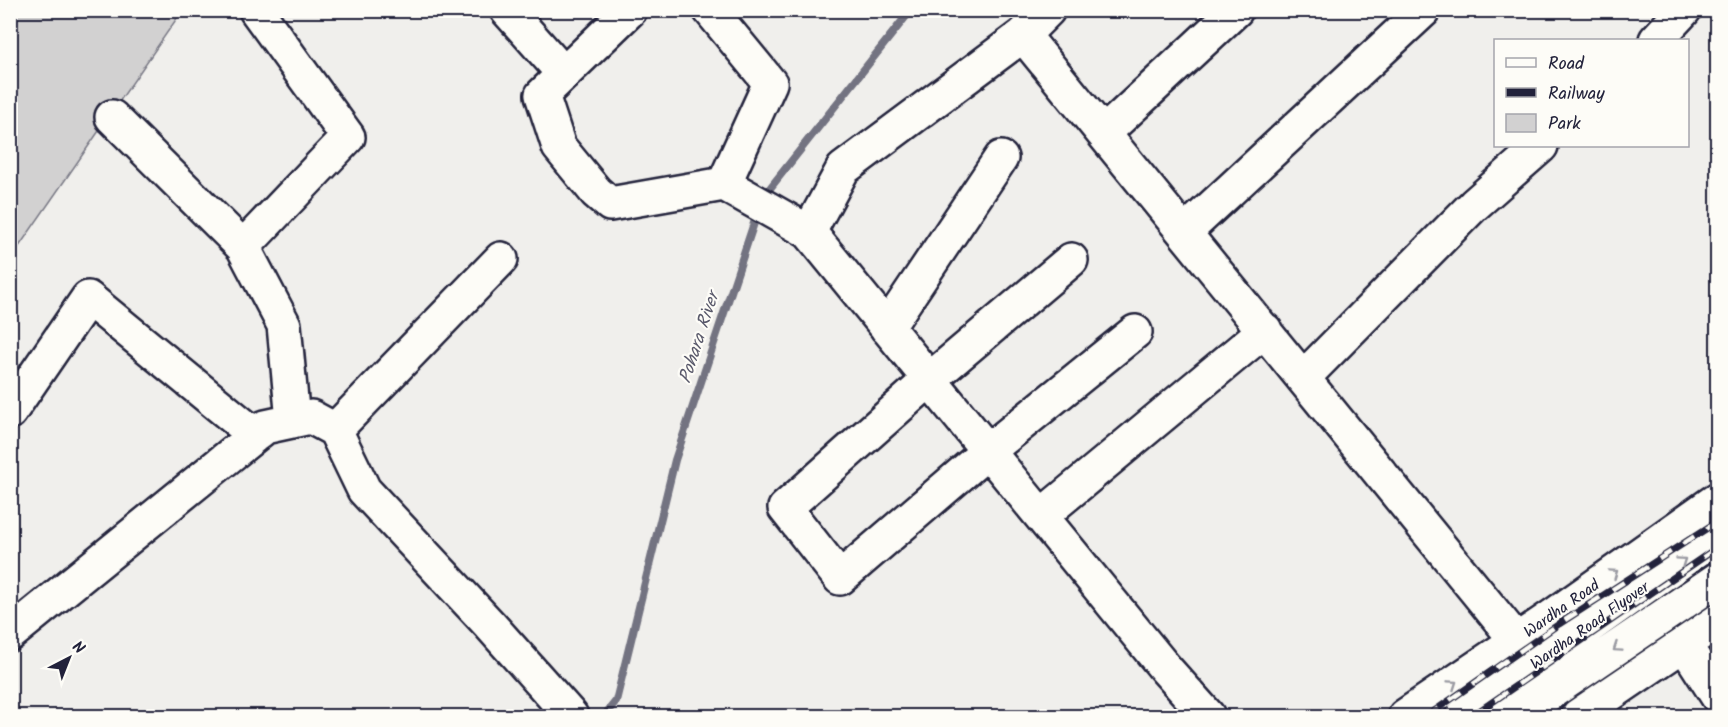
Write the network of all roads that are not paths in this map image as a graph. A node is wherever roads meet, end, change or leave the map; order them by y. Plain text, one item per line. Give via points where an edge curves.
1 (256, 10) edge
2 (507, 10) edge
3 (630, 10) edge
4 (710, 10) edge
5 (1048, 10) edge
6 (1236, 10) edge
7 (1424, 10) edge
8 (1684, 10) edge
9 (1023, 35) junction
10 (1657, 39) edge
11 (564, 74) junction
12 (112, 117) dead end
13 (1104, 133) junction
14 (1540, 147) edge
15 (1001, 158) dead end
16 (748, 198) junction
17 (809, 232) junction
18 (1185, 232) junction
19 (243, 247) junction
20 (501, 259) dead end
21 (1071, 260) dead end
22 (887, 328) junction
23 (1265, 330) junction
24 (1135, 332) dead end
25 (1303, 378) junction
26 (929, 380) junction
27 (10, 412) edge
28 (293, 421) junction
29 (335, 430) junction
30 (255, 435) junction
31 (988, 451) junction
32 (1718, 499) edge
33 (1041, 516) junction
34 (1718, 535) edge
35 (1718, 579) edge
36 (1718, 621) edge
37 (10, 634) edge
38 (1517, 640) junction
39 (1684, 644) junction
40 (1718, 697) edge
41 (571, 715) edge
42 (1208, 717) edge
43 (1405, 717) edge
44 (1463, 717) edge
45 (1516, 717) edge
46 (1578, 717) edge

1 - 19 main road via 348,137
2 - 11 main road
3 - 11 main road
4 - 16 main road via 770,83
5 - 9 main road
6 - 13 main road
7 - 18 main road
8 - 10 main road
9 - 13 main road
9 - 17 main road via 843,169
11 - 16 main road via 542,95 559,147 610,204
12 - 19 main road
13 - 18 main road
14 - 25 main road via 1474,205
15 - 22 main road
16 - 17 main road
17 - 22 main road
18 - 23 main road
19 - 28 main road via 284,325
20 - 29 main road
21 - 26 main road
22 - 26 main road
23 - 25 main road
23 - 33 main road
24 - 31 main road
25 - 38 main road
26 - 31 main road
26 - 31 main road via 785,508 840,578
27 - 30 main road via 88,298
28 - 29 main road via 311,417
28 - 30 main road via 265,427
29 - 41 main road via 364,490
30 - 37 main road
31 - 33 main road
38 -> 32 main road, Wardha Road
33 - 42 main road
44 -> 34 main road, Wardha Road Flyover
35 -> 45 main road, Wardha Road Flyover
36 - 39 main road
43 -> 38 main road, Wardha Road
39 - 40 main road
39 - 46 main road

